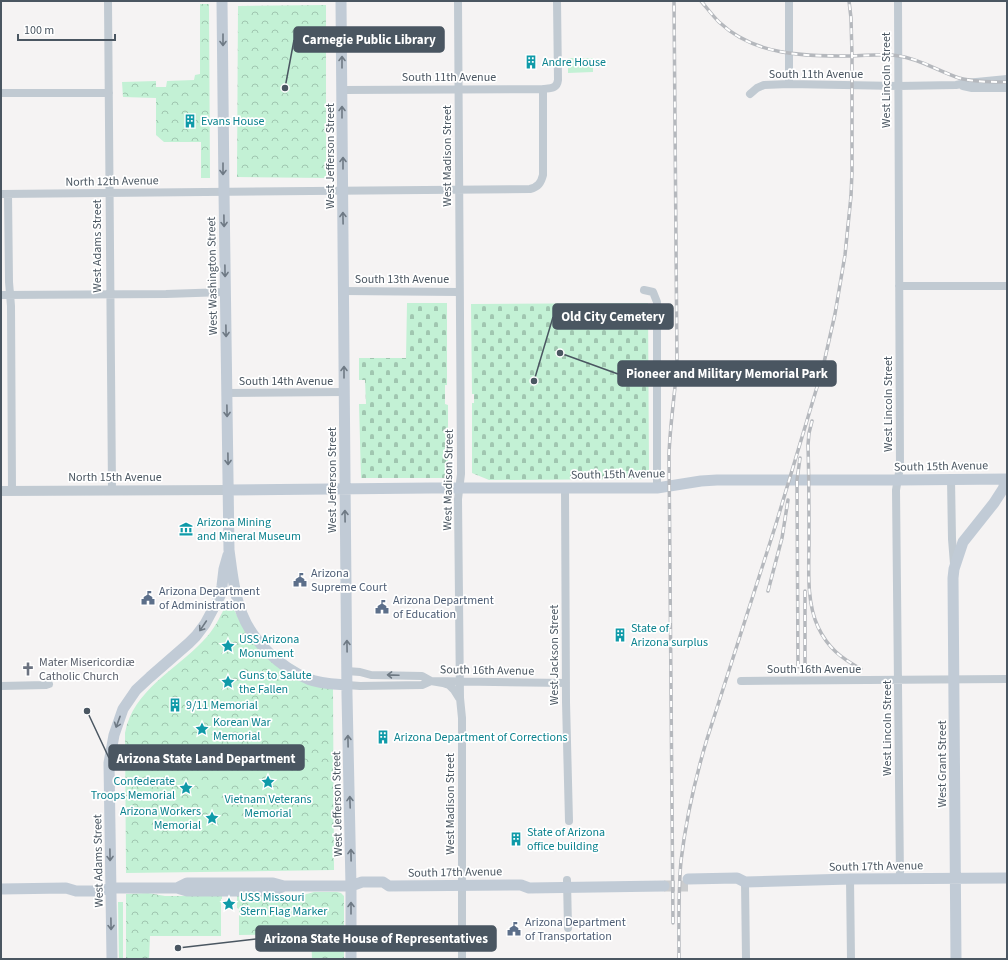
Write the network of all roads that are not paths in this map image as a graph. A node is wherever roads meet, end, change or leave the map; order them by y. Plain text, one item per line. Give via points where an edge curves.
1 (108, 1) edge
2 (222, 1) edge
3 (342, 1) edge
4 (458, 1) edge
5 (558, 1) edge
6 (789, 1) edge
7 (898, 1) edge
8 (1007, 79) edge
9 (789, 84) junction
10 (956, 85) junction
11 (898, 86) junction
12 (1007, 88) edge
13 (459, 89) junction
14 (543, 89) junction
15 (343, 90) junction
16 (109, 92) junction
17 (1, 93) edge
18 (750, 94) dead end
19 (459, 189) junction
20 (343, 191) junction
21 (109, 192) junction
22 (224, 192) junction
23 (5, 194) edge
24 (899, 286) junction
25 (1007, 286) edge
26 (644, 290) dead end
27 (344, 291) junction
28 (225, 292) junction
29 (459, 292) junction
30 (10, 294) junction
31 (110, 294) junction
32 (1, 295) edge
33 (344, 392) junction
34 (227, 393) junction
35 (951, 479) junction
36 (1007, 479) edge
37 (898, 480) junction
38 (460, 488) junction
39 (565, 488) junction
40 (656, 488) junction
41 (345, 489) junction
42 (112, 490) junction
43 (228, 490) junction
44 (1, 491) edge
45 (12, 491) junction
46 (229, 550) junction
47 (954, 569) junction
48 (347, 671) junction
49 (1007, 679) edge
50 (954, 680) junction
51 (432, 681) junction
52 (741, 681) dead end
53 (898, 681) junction
54 (460, 682) junction
55 (566, 683) junction
56 (49, 684) dead end
57 (347, 685) junction
58 (1, 686) edge
59 (460, 698) junction
60 (109, 763) joint
61 (569, 821) dead end
62 (1007, 878) edge
63 (850, 879) junction
64 (900, 879) junction
65 (956, 879) junction
66 (688, 882) tunnel mouth
67 (746, 882) junction
68 (664, 883) tunnel mouth
69 (568, 884) junction
70 (462, 885) junction
71 (351, 886) junction
72 (111, 888) junction
73 (1, 889) edge
74 (568, 928) dead end
75 (112, 959) edge
76 (351, 959) edge
77 (462, 959) edge
78 (746, 959) edge
79 (851, 959) edge
80 (956, 959) edge

1 - 16 street, West Adams Street
2 -> 22 main road, West Washington Street
15 -> 3 main road, West Jefferson Street
4 - 13 street, West Madison Street
5 - 14 street, South 11th Avenue via 558,80 556,86
6 - 9 street
7 - 11 street, West Lincoln Street
8 - 10 street, South 11th Avenue
9 - 11 street, South 11th Avenue
9 - 18 street, South 11th Avenue via 764,85
10 - 11 street, South 11th Avenue
10 - 12 street, South 11th Avenue via 972,88
11 - 24 street, West Lincoln Street
13 - 14 street, South 11th Avenue
13 - 15 street, South 11th Avenue
13 - 19 street, West Madison Street
14 - 19 street, North 12th Avenue via 543,175 539,184 530,189
20 -> 15 main road, West Jefferson Street
16 - 17 street
16 - 21 street, West Adams Street
19 - 20 street, North 12th Avenue
19 - 29 street, West Madison Street
20 - 22 street, North 12th Avenue
27 -> 20 main road, West Jefferson Street
21 - 22 street, North 12th Avenue
21 - 23 street, North 12th Avenue
21 - 31 street, West Adams Street
22 -> 28 main road, West Washington Street
23 - 30 street
24 - 25 street
24 - 37 street, West Lincoln Street
26 - 40 street via 652,292 657,302
27 - 29 street, South 13th Avenue
33 -> 27 main road, West Jefferson Street
28 - 31 street
28 -> 34 main road, West Washington Street
29 - 38 street, West Madison Street
30 - 31 street
30 - 32 street
30 - 45 street
31 - 42 street, West Adams Street
33 - 34 street, South 14th Avenue
33 - 41 main road, West Jefferson Street
34 -> 43 main road, West Washington Street
35 - 36 main road, South 15th Avenue
35 - 37 main road, South 15th Avenue
35 - 47 street, West Grant Street
36 - 47 main road, West Grant Street via 994,504 963,542
37 - 40 main road, South 15th Avenue via 717,480
37 - 53 street, West Lincoln Street
38 - 39 main road, South 15th Avenue
38 - 41 main road, South 15th Avenue
38 - 54 street, West Madison Street
39 - 40 main road, South 15th Avenue
39 - 55 street, West Jackson Street
41 - 43 main road, South 15th Avenue
48 -> 41 main road, West Jefferson Street
42 - 43 street, North 15th Avenue
42 - 45 street, North 15th Avenue
43 - 46 main road, West Washington Street
44 - 45 street, North 15th Avenue
46 - 57 main road, West Washington Street via 237,601 242,615 258,641 282,664 303,676 329,684
46 -> 60 main road, West Washington Street via 220,596 213,610 196,636 150,676 123,709 114,735
47 - 50 main road, West Grant Street
51 -> 48 street, South 16th Avenue via 422,676 371,675
48 - 57 main road, West Jefferson Street
49 - 50 street, South 16th Avenue
50 - 53 street, South 16th Avenue
50 - 65 main road, West Grant Street
51 - 54 street, South 16th Avenue
51 - 57 street, South 16th Avenue via 422,685
51 - 59 street, South 16th Avenue via 449,686
52 - 53 street, South 16th Avenue
53 - 64 street, West Lincoln Street
54 - 55 street, South 16th Avenue
54 - 59 street, West Madison Street
55 - 61 street, West Jackson Street
56 - 58 street
71 -> 57 main road, West Jefferson Street
59 - 70 street, West Madison Street
60 -> 72 main road, West Adams Street
62 - 65 main road, South 17th Avenue
63 - 64 main road, South 17th Avenue
63 - 67 main road, South 17th Avenue
63 - 79 street
64 - 65 main road, South 17th Avenue
65 - 80 main road, West Grant Street
66 - 67 main road, South 17th Avenue via 738,885
67 - 78 street
68 - 69 main road, South 17th Avenue
69 - 70 main road, South 17th Avenue via 530,888 521,885
69 - 74 street
70 - 71 main road, South 17th Avenue via 389,886 384,890
70 - 77 street, West Madison Street
71 - 72 main road, South 17th Avenue via 284,886 273,882 187,883 177,888
76 -> 71 main road, West Jefferson Street
72 - 73 main road, South 17th Avenue via 98,884 76,884 66,888
72 -> 75 main road, West Adams Street

